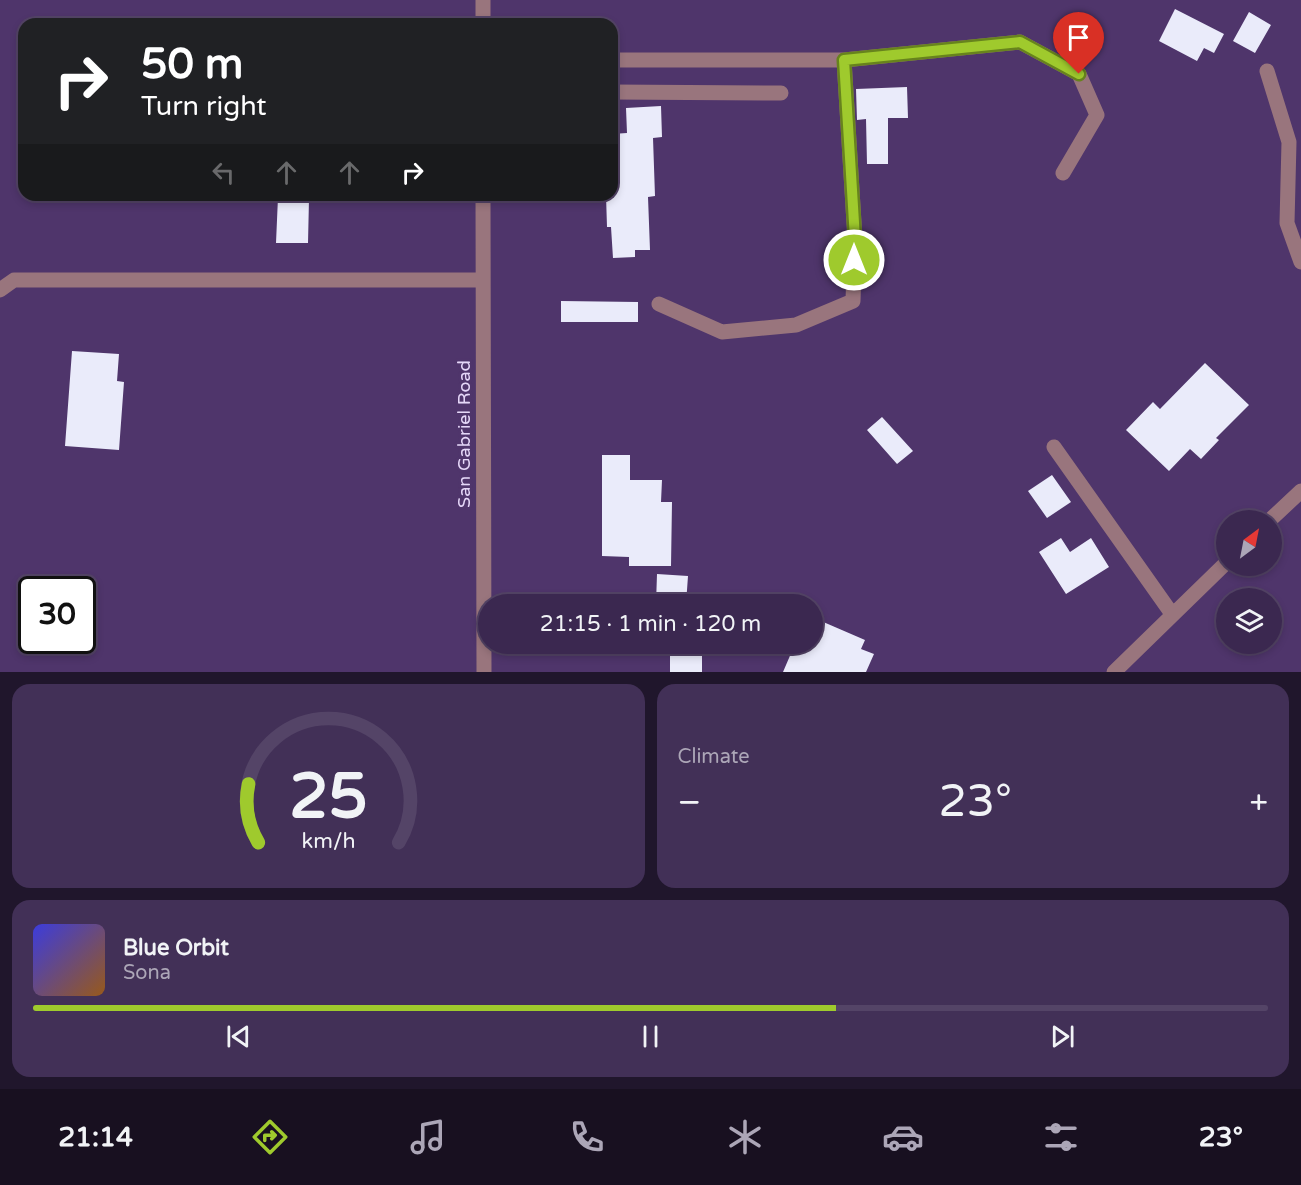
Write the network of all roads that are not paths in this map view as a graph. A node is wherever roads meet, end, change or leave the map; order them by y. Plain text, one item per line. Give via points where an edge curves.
1 (483, 0) edge
2 (483, 18) edge
3 (618, 60) edge
4 (844, 60) junction
5 (1267, 71) dead end
6 (618, 92) edge
7 (781, 93) dead end
8 (1063, 173) dead end
9 (483, 201) edge
10 (1301, 262) edge
11 (483, 280) junction
12 (0, 290) edge
13 (659, 304) dead end
14 (1054, 447) dead end
15 (1301, 491) edge
16 (1281, 510) edge
17 (1216, 572) edge
18 (1172, 614) junction
19 (484, 672) edge
20 (1114, 672) edge

1 - 2 street
3 - 4 street
4 - 8 street via 1020,42 1079,74 1097,115
4 - 13 street via 855,239 853,301 796,325 722,332
5 - 10 street via 1289,142 1287,223
6 - 7 street
9 - 11 street, San Gabriel Road
11 - 12 street via 14,280
11 - 19 street, San Gabriel Road
14 - 18 street
15 - 16 street
17 - 18 street
18 - 20 street

